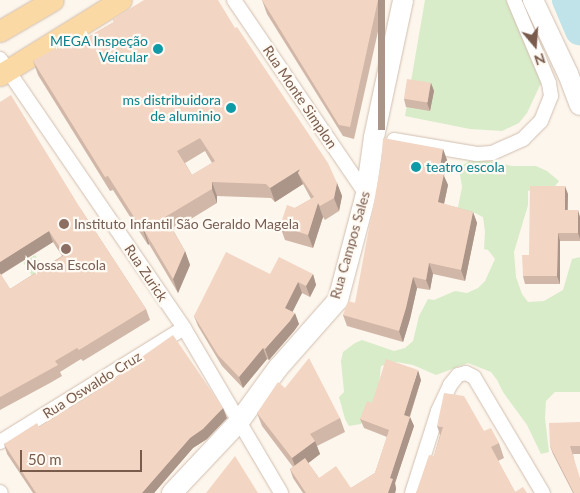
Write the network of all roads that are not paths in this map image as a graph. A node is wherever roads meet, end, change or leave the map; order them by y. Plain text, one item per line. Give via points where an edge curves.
1 (53, 0) edge
2 (121, 0) edge
3 (234, 0) edge
4 (403, 0) edge
5 (514, 0) edge
6 (533, 0) edge
7 (0, 31) edge
8 (2, 68) edge
9 (580, 105) edge
10 (374, 137) junction
11 (366, 194) junction
12 (184, 328) junction
13 (238, 423) junction
14 (0, 442) edge
15 (172, 493) edge
16 (281, 493) edge
17 (412, 493) edge
18 (543, 493) edge

1 - 7 main road
2 - 8 main road
3 - 11 street, Rua Monte Simplon
4 - 10 street, Rua Campos Sales
5 - 10 street via 550,83 551,96 541,121 523,139 492,153 477,154
6 - 9 street
8 - 12 street, Rua Zurick
10 - 11 street, Rua Campos Sales
11 - 13 street, Rua Campos Sales via 338,300 278,368
12 - 13 street, Rua Zurick
12 - 14 street, Rua Oswaldo Cruz
13 - 15 street, Rua Campos Sales
13 - 16 street, Rua Zurick
17 - 18 street via 438,411 450,385 458,375 466,373 474,377

